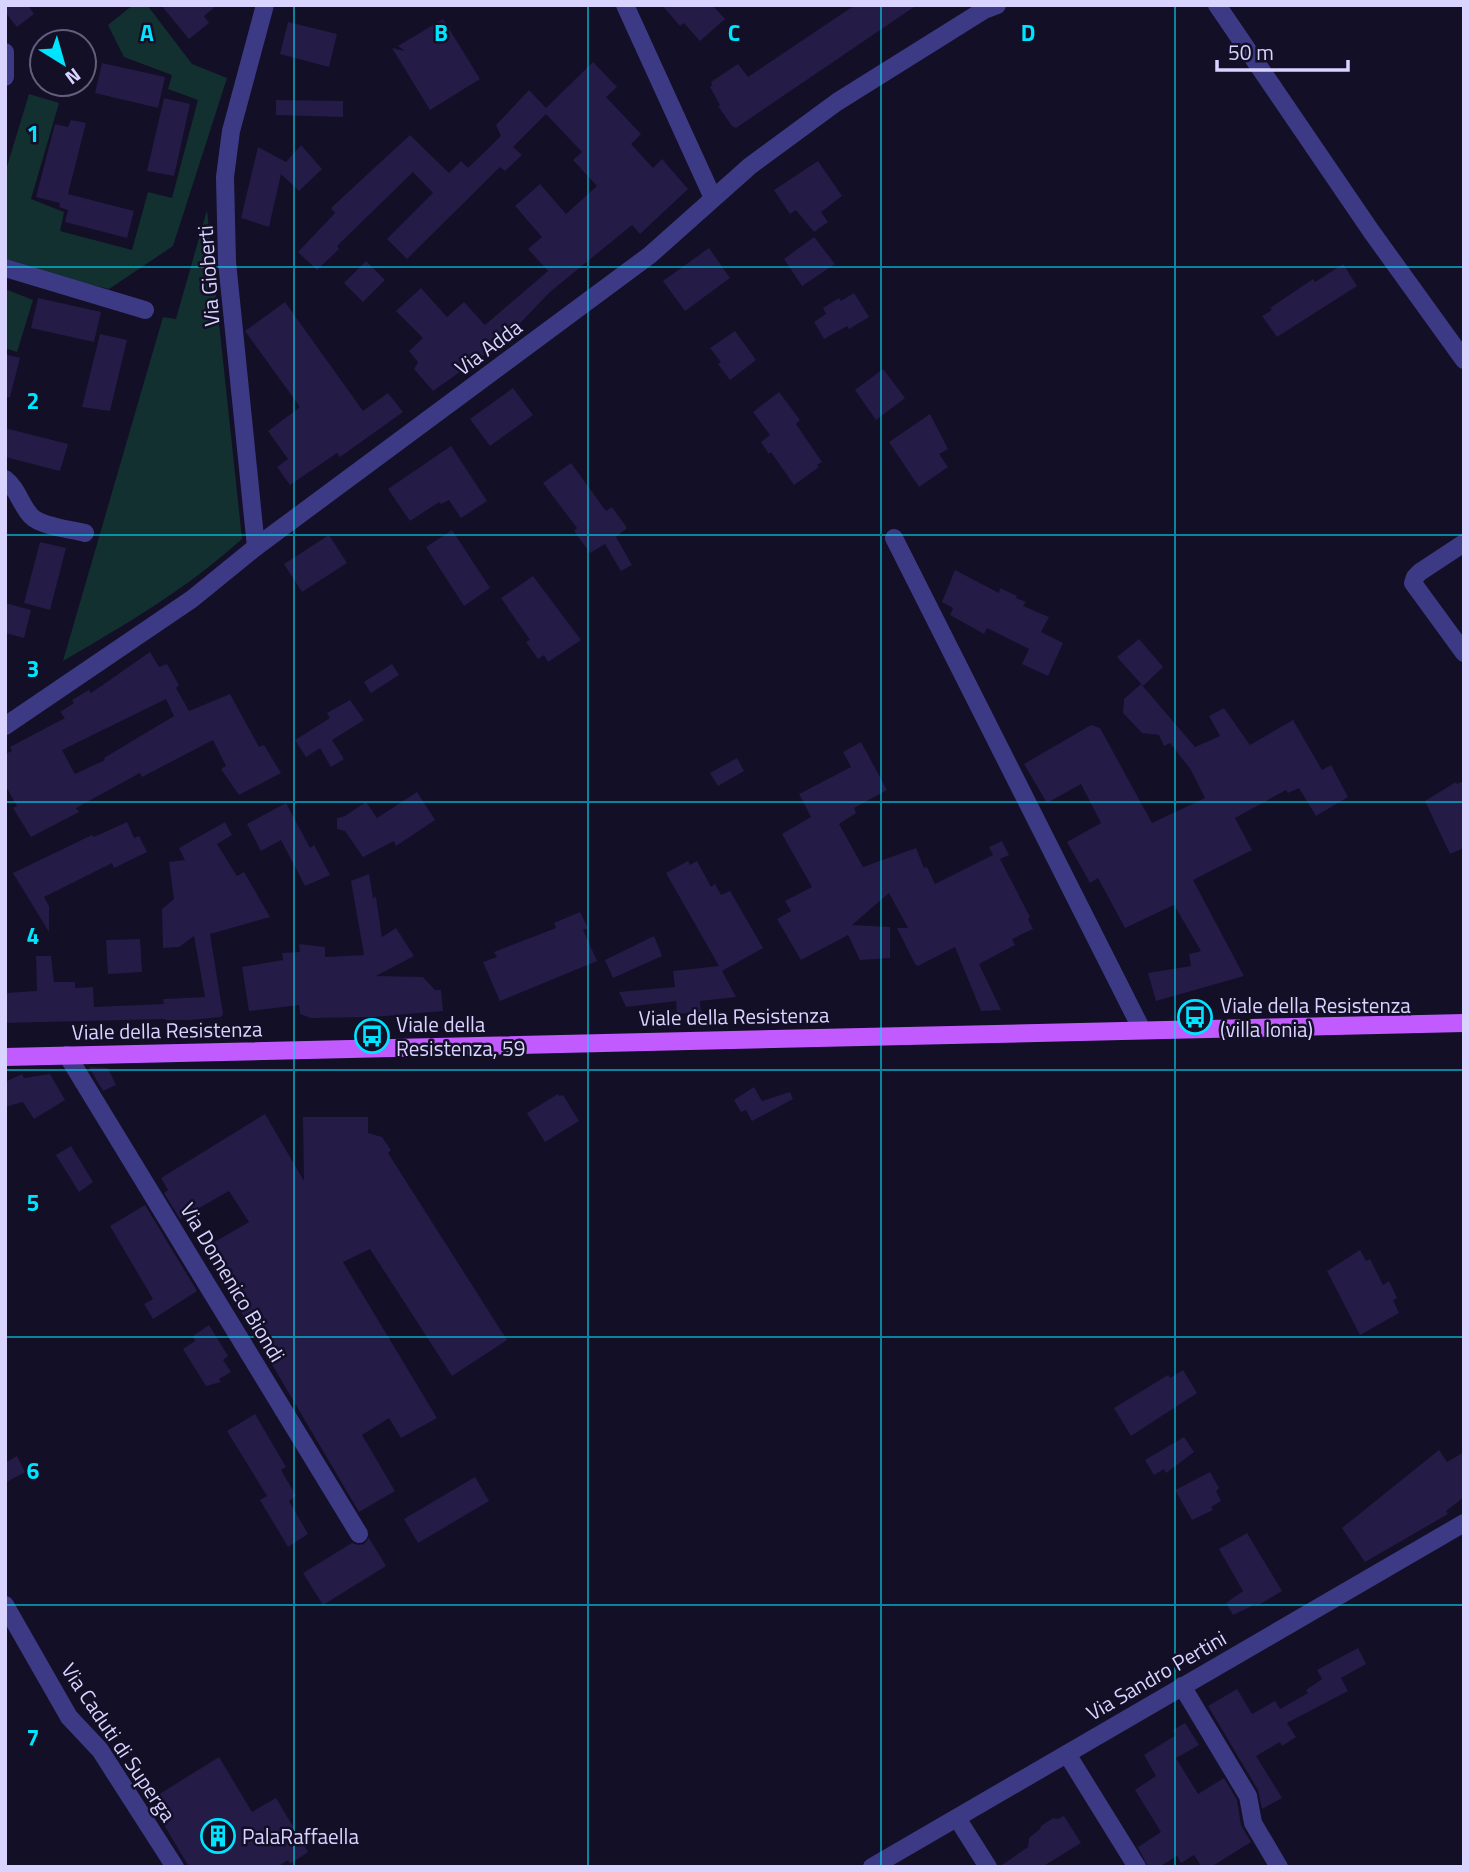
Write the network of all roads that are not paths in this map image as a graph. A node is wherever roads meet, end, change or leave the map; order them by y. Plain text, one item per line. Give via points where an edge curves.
1 (265, 5) edge
2 (625, 5) edge
3 (1217, 5) edge
4 (987, 7) edge
5 (5, 52) edge
6 (5, 77) edge
7 (713, 198) junction
8 (5, 268) edge
9 (145, 310) dead end
10 (1464, 360) edge
11 (5, 479) edge
12 (85, 533) dead end
13 (894, 538) dead end
14 (1464, 543) edge
15 (256, 547) junction
16 (1464, 653) edge
17 (5, 726) edge
18 (1464, 1023) edge
19 (1142, 1030) junction
20 (67, 1055) junction
21 (5, 1057) edge
22 (1464, 1522) edge
23 (359, 1534) dead end
24 (5, 1605) edge
25 (1182, 1686) junction
26 (1067, 1754) junction
27 (957, 1818) junction
28 (175, 1867) edge
29 (872, 1867) edge
30 (989, 1867) edge
31 (1137, 1867) edge
32 (1279, 1867) edge

1 - 15 street, Via Gioberti via 231,131 225,177 227,262
2 - 7 street
3 - 10 street
4 - 7 street, Via Adda via 838,102
5 - 6 street
7 - 15 street, Via Adda via 650,255
8 - 9 street
11 - 12 street via 38,520
13 - 19 street
14 - 16 street via 1420,572 1413,583
15 - 17 street, Via Adda via 192,599
18 - 19 main road, Viale della Resistenza
19 - 20 main road, Viale della Resistenza
20 - 21 main road, Viale della Resistenza
20 - 23 street, Via Domenico Biondi
22 - 25 street, Via Sandro Pertini
24 - 28 street, Via Caduti di Superga via 69,1717 100,1750
25 - 26 street, Via Sandro Pertini
25 - 32 street via 1248,1796 1253,1822
26 - 27 street, Via Sandro Pertini
26 - 31 street
27 - 29 street, Via Sandro Pertini
27 - 30 street

